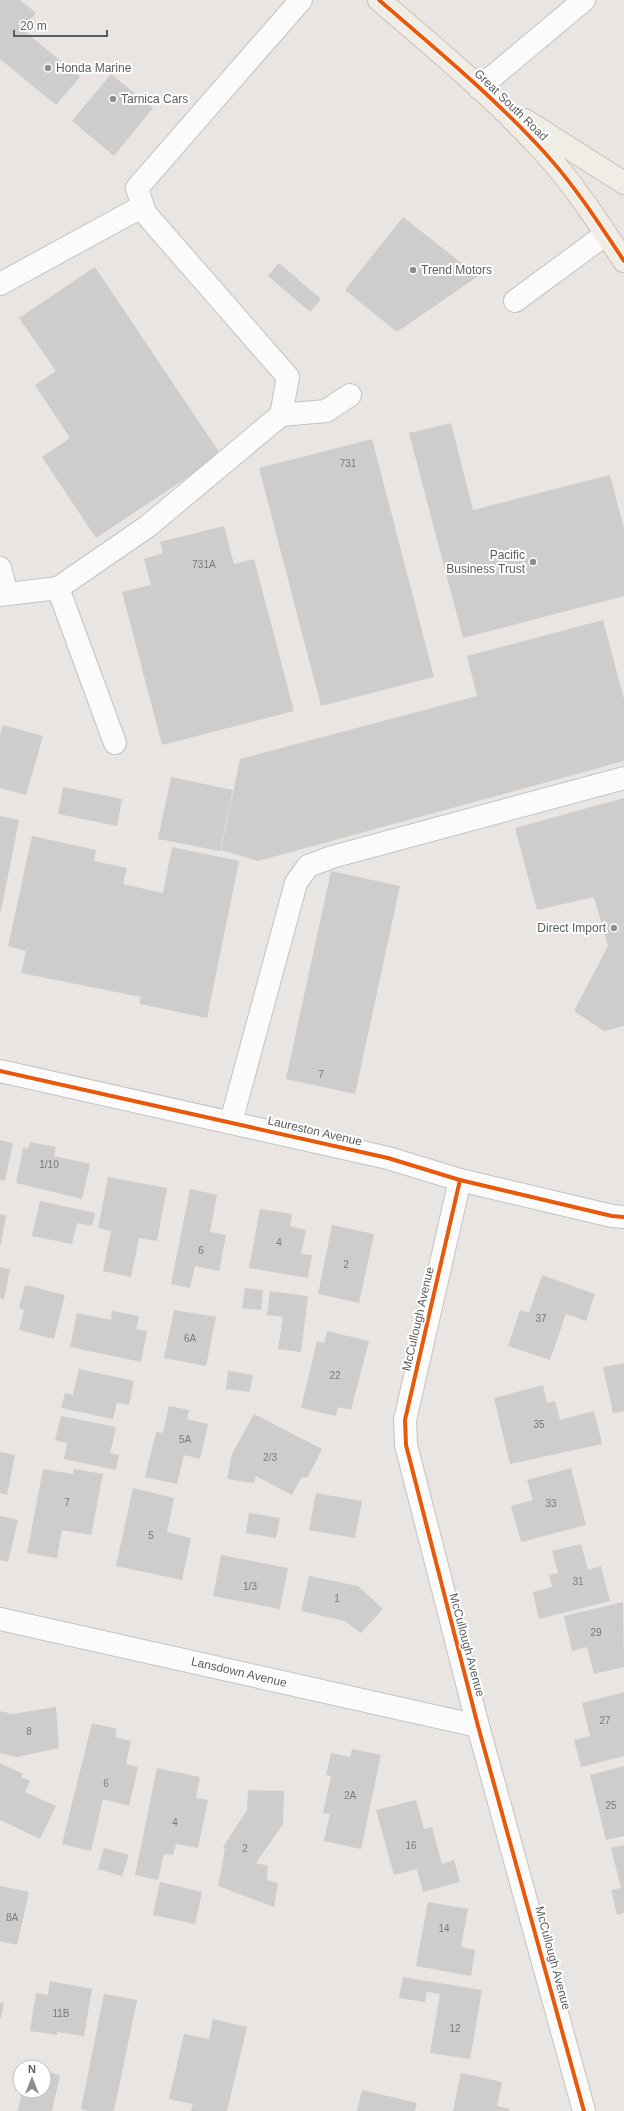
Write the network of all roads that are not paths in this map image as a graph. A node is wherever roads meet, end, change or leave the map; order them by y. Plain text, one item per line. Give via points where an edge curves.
1 (301, 0) edge
2 (379, 0) edge
3 (584, 0) edge
4 (486, 93) junction
5 (624, 183) edge
6 (143, 206) junction
7 (606, 234) junction
8 (624, 261) edge
9 (0, 284) edge
10 (515, 301) dead end
11 (350, 395) dead end
12 (281, 415) junction
13 (0, 568) edge
14 (58, 588) junction
15 (3, 595) edge
16 (115, 744) dead end
17 (624, 778) edge
18 (0, 1071) edge
19 (231, 1122) junction
20 (460, 1180) junction
21 (624, 1217) edge
22 (0, 1619) edge
23 (478, 1726) junction
24 (584, 2111) edge

1 - 6 street via 137,188
2 - 4 main road, Great South Road
3 - 4 street
4 - 5 main road
4 - 7 main road, Great South Road via 546,154
6 - 9 street
6 - 12 street via 146,213 288,377
7 - 8 main road, Great South Road
7 - 10 street
11 - 12 street via 326,410
12 - 14 street via 148,526
13 - 15 street
14 - 15 street
14 - 16 street
17 - 19 street via 332,856 308,866 296,883
18 - 19 street, Laureston Avenue
19 - 20 street, Laureston Avenue via 388,1158
20 - 21 street, Laureston Avenue
20 - 23 street, McCullough Avenue via 405,1420 406,1445
22 - 23 street, Lansdown Avenue
23 - 24 street, McCullough Avenue

